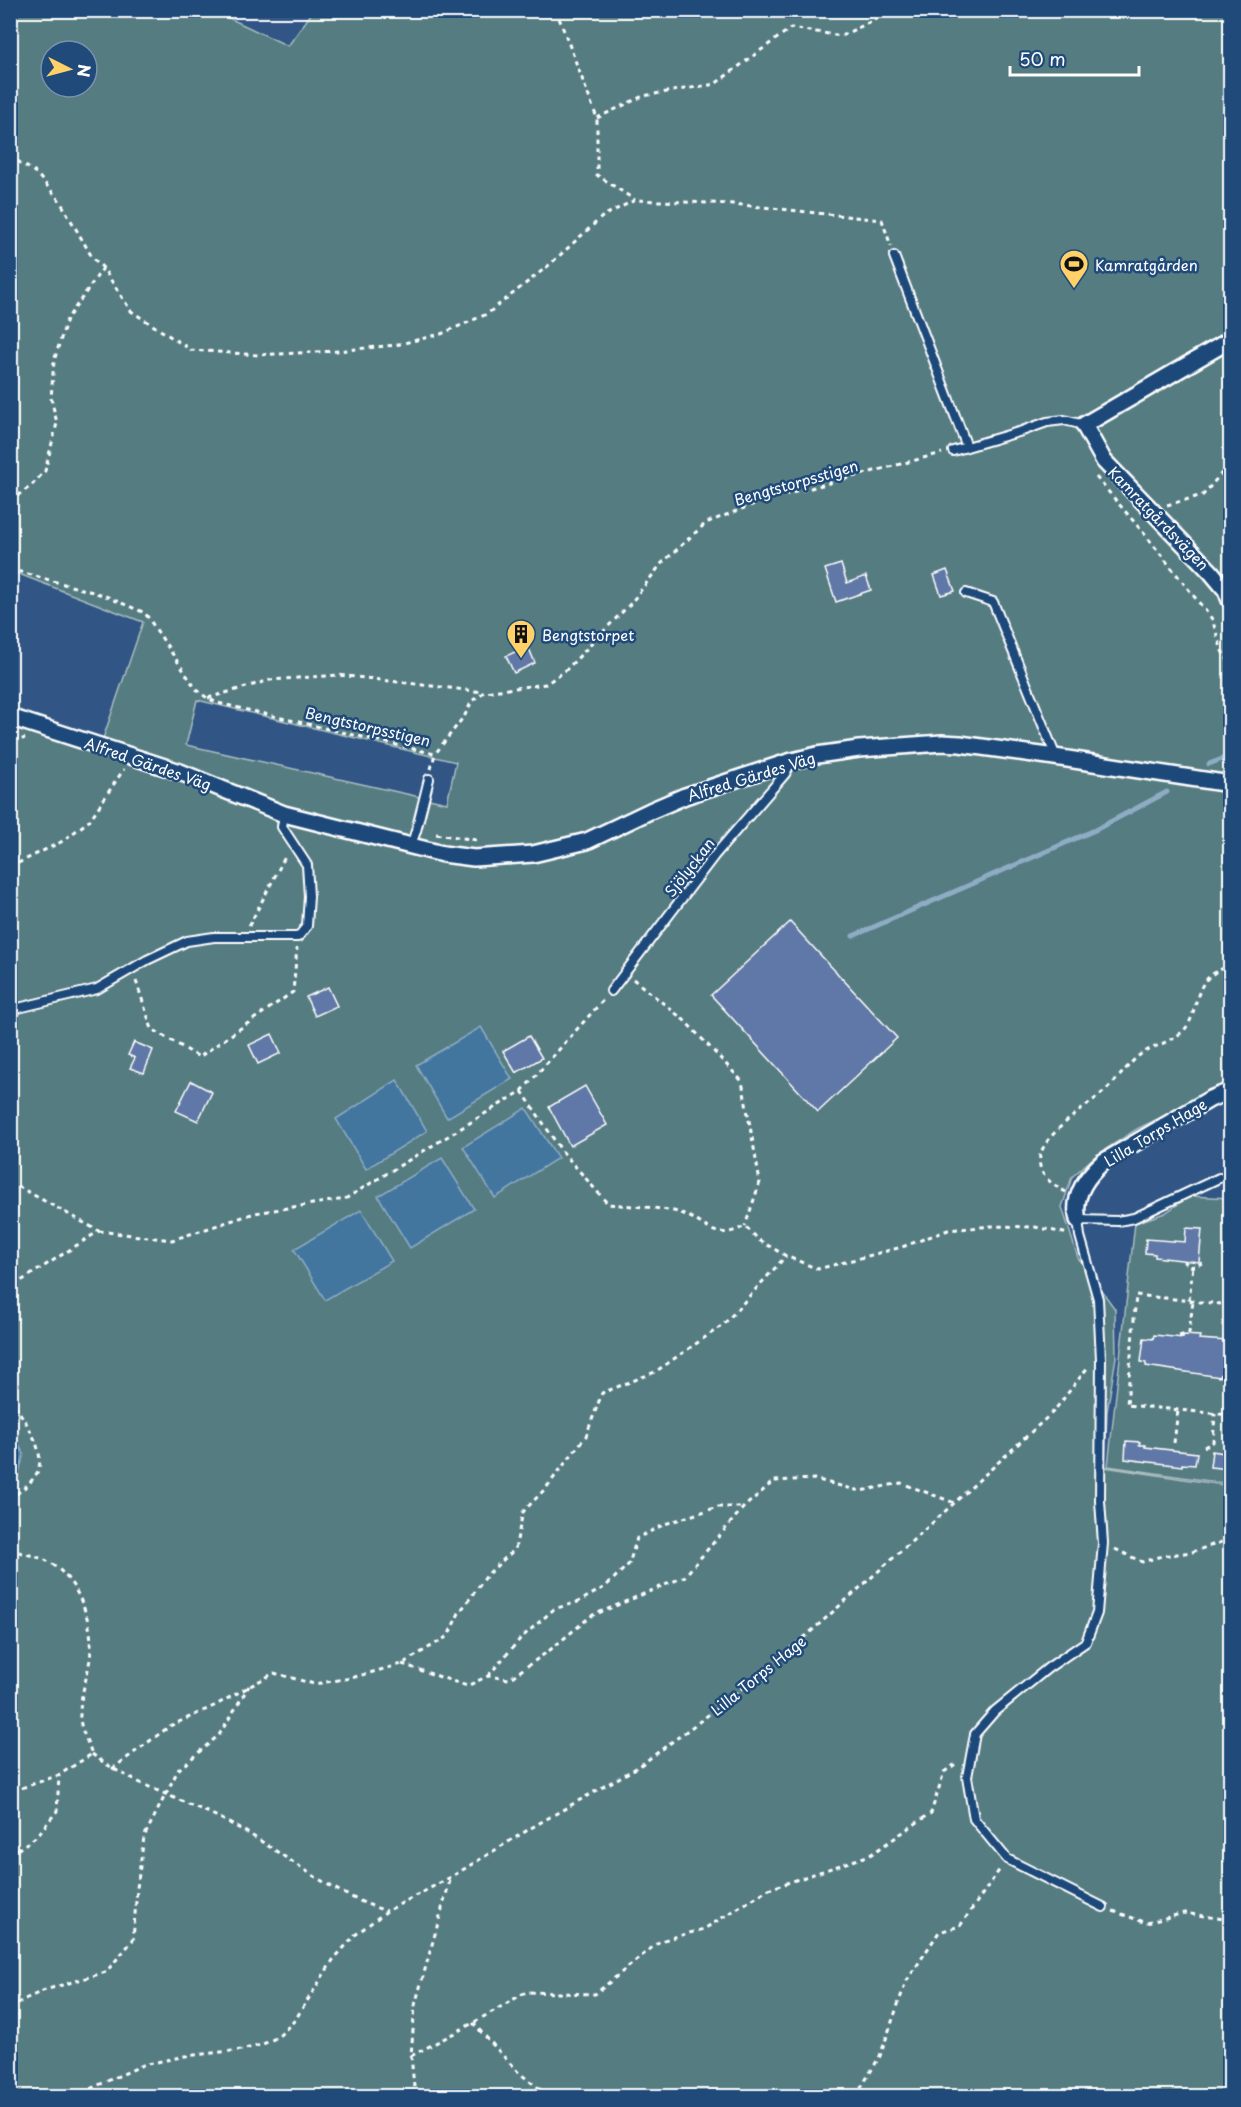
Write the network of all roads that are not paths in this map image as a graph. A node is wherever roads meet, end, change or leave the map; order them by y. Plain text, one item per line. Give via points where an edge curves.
1 (894, 256) road end
2 (1230, 340) edge
3 (1084, 425) junction
4 (967, 447) junction
5 (953, 451) road end
6 (966, 594) dead end
7 (1230, 600) edge
8 (10, 717) edge
9 (1056, 757) junction
10 (788, 762) junction
11 (429, 779) dead end
12 (1230, 784) edge
13 (284, 814) junction
14 (414, 838) junction
15 (611, 991) road end
16 (10, 1010) edge
17 (1230, 1091) edge
18 (1219, 1178) dead end
19 (1079, 1228) junction
20 (1103, 1907) road end

1 - 4 lane
2 - 3 street
3 - 4 lane via 1064,420 1047,422
3 - 7 street, Kamratgårdsvägen via 1104,461 1211,572
4 - 5 lane
6 - 9 lane via 993,602
8 - 13 street, Alfred Gärdes Väg via 180,772
9 - 10 street, Alfred Gärdes Väg via 942,743 850,750
9 - 12 street, Alfred Gärdes Väg
10 - 14 street, Alfred Gärdes Väg via 685,796 587,841 533,854 474,858 443,854
10 - 15 lane, Sjölyckan via 785,774 714,856
11 - 14 lane
13 - 14 street, Alfred Gärdes Väg
13 - 16 lane via 282,826 307,864 307,926 298,937 214,937 187,941 97,989
17 - 19 street, Lilla Torps Hage via 1103,1162 1089,1175 1077,1197
18 - 19 lane via 1134,1218
19 - 20 lane via 1098,1299 1101,1359 1103,1543 1097,1613 1086,1642 995,1711 975,1734 967,1777 974,1819 1007,1859

